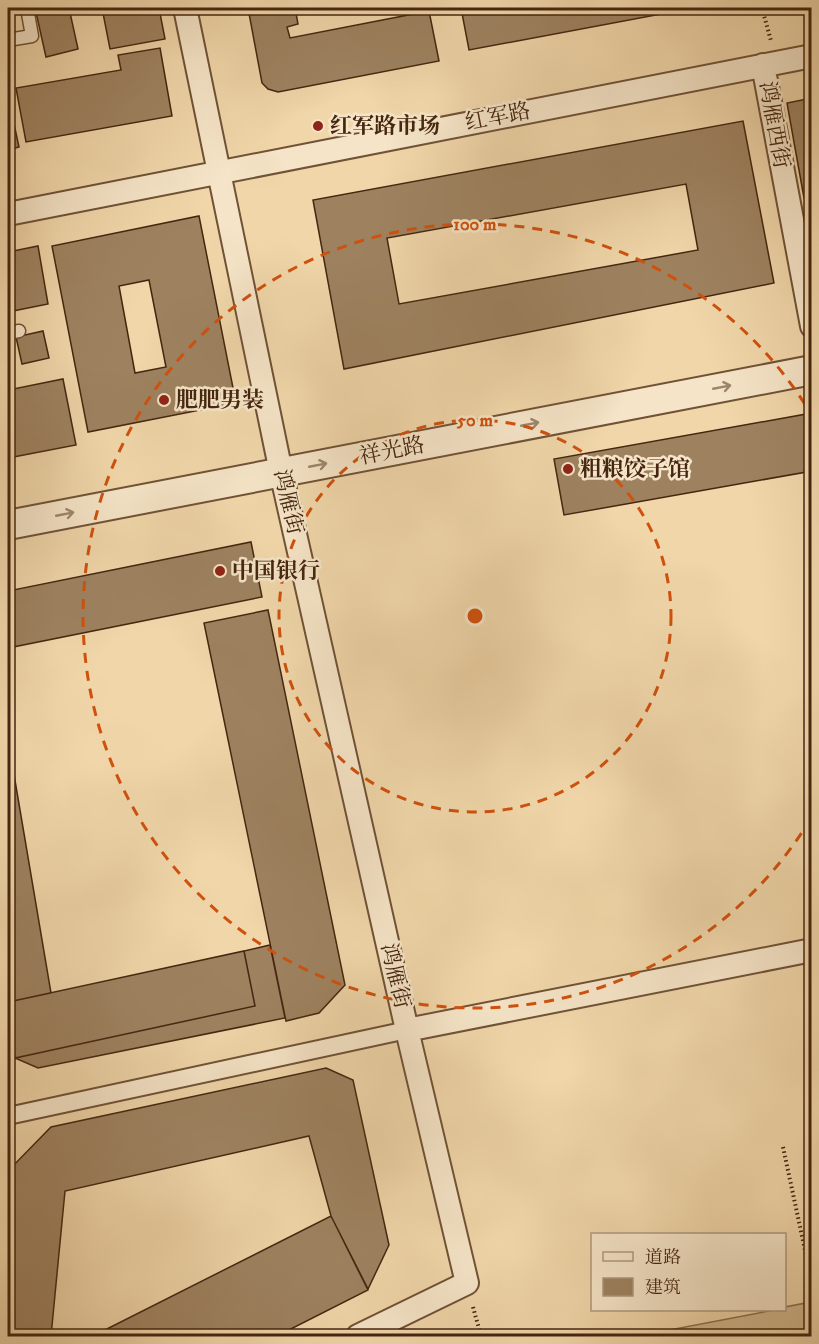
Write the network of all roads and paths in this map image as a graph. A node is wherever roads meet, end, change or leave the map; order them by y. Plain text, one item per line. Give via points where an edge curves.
1 (27, 8) edge
2 (185, 8) edge
3 (762, 8) edge
4 (8, 40) edge
5 (812, 56) edge
6 (770, 64) junction
7 (219, 172) junction
8 (8, 214) edge
9 (812, 326) edge
10 (812, 370) edge
11 (281, 472) junction
12 (8, 525) edge
13 (812, 950) edge
14 (407, 1030) junction
15 (8, 1116) edge
16 (783, 1147) dead end
17 (812, 1282) edge
18 (467, 1283) junction
19 (812, 1330) edge
20 (358, 1336) edge
21 (481, 1336) edge
22 (777, 1336) edge

1 - 4 lane via 32,36
2 - 7 street, 鸿雁街
3 - 6 path
5 - 6 street, 红军路
6 - 7 street, 红军路
6 - 9 street, 鸿雁西街
7 - 8 street, 红军路
7 - 11 street, 鸿雁街
11 -> 10 street, 祥光路
12 -> 11 street, 祥光路
11 - 14 street, 鸿雁街
13 - 14 street, 鸿雁街
14 - 15 street
14 - 18 street, 鸿雁街
16 - 17 path
18 - 20 street
18 - 21 path
19 - 22 path

